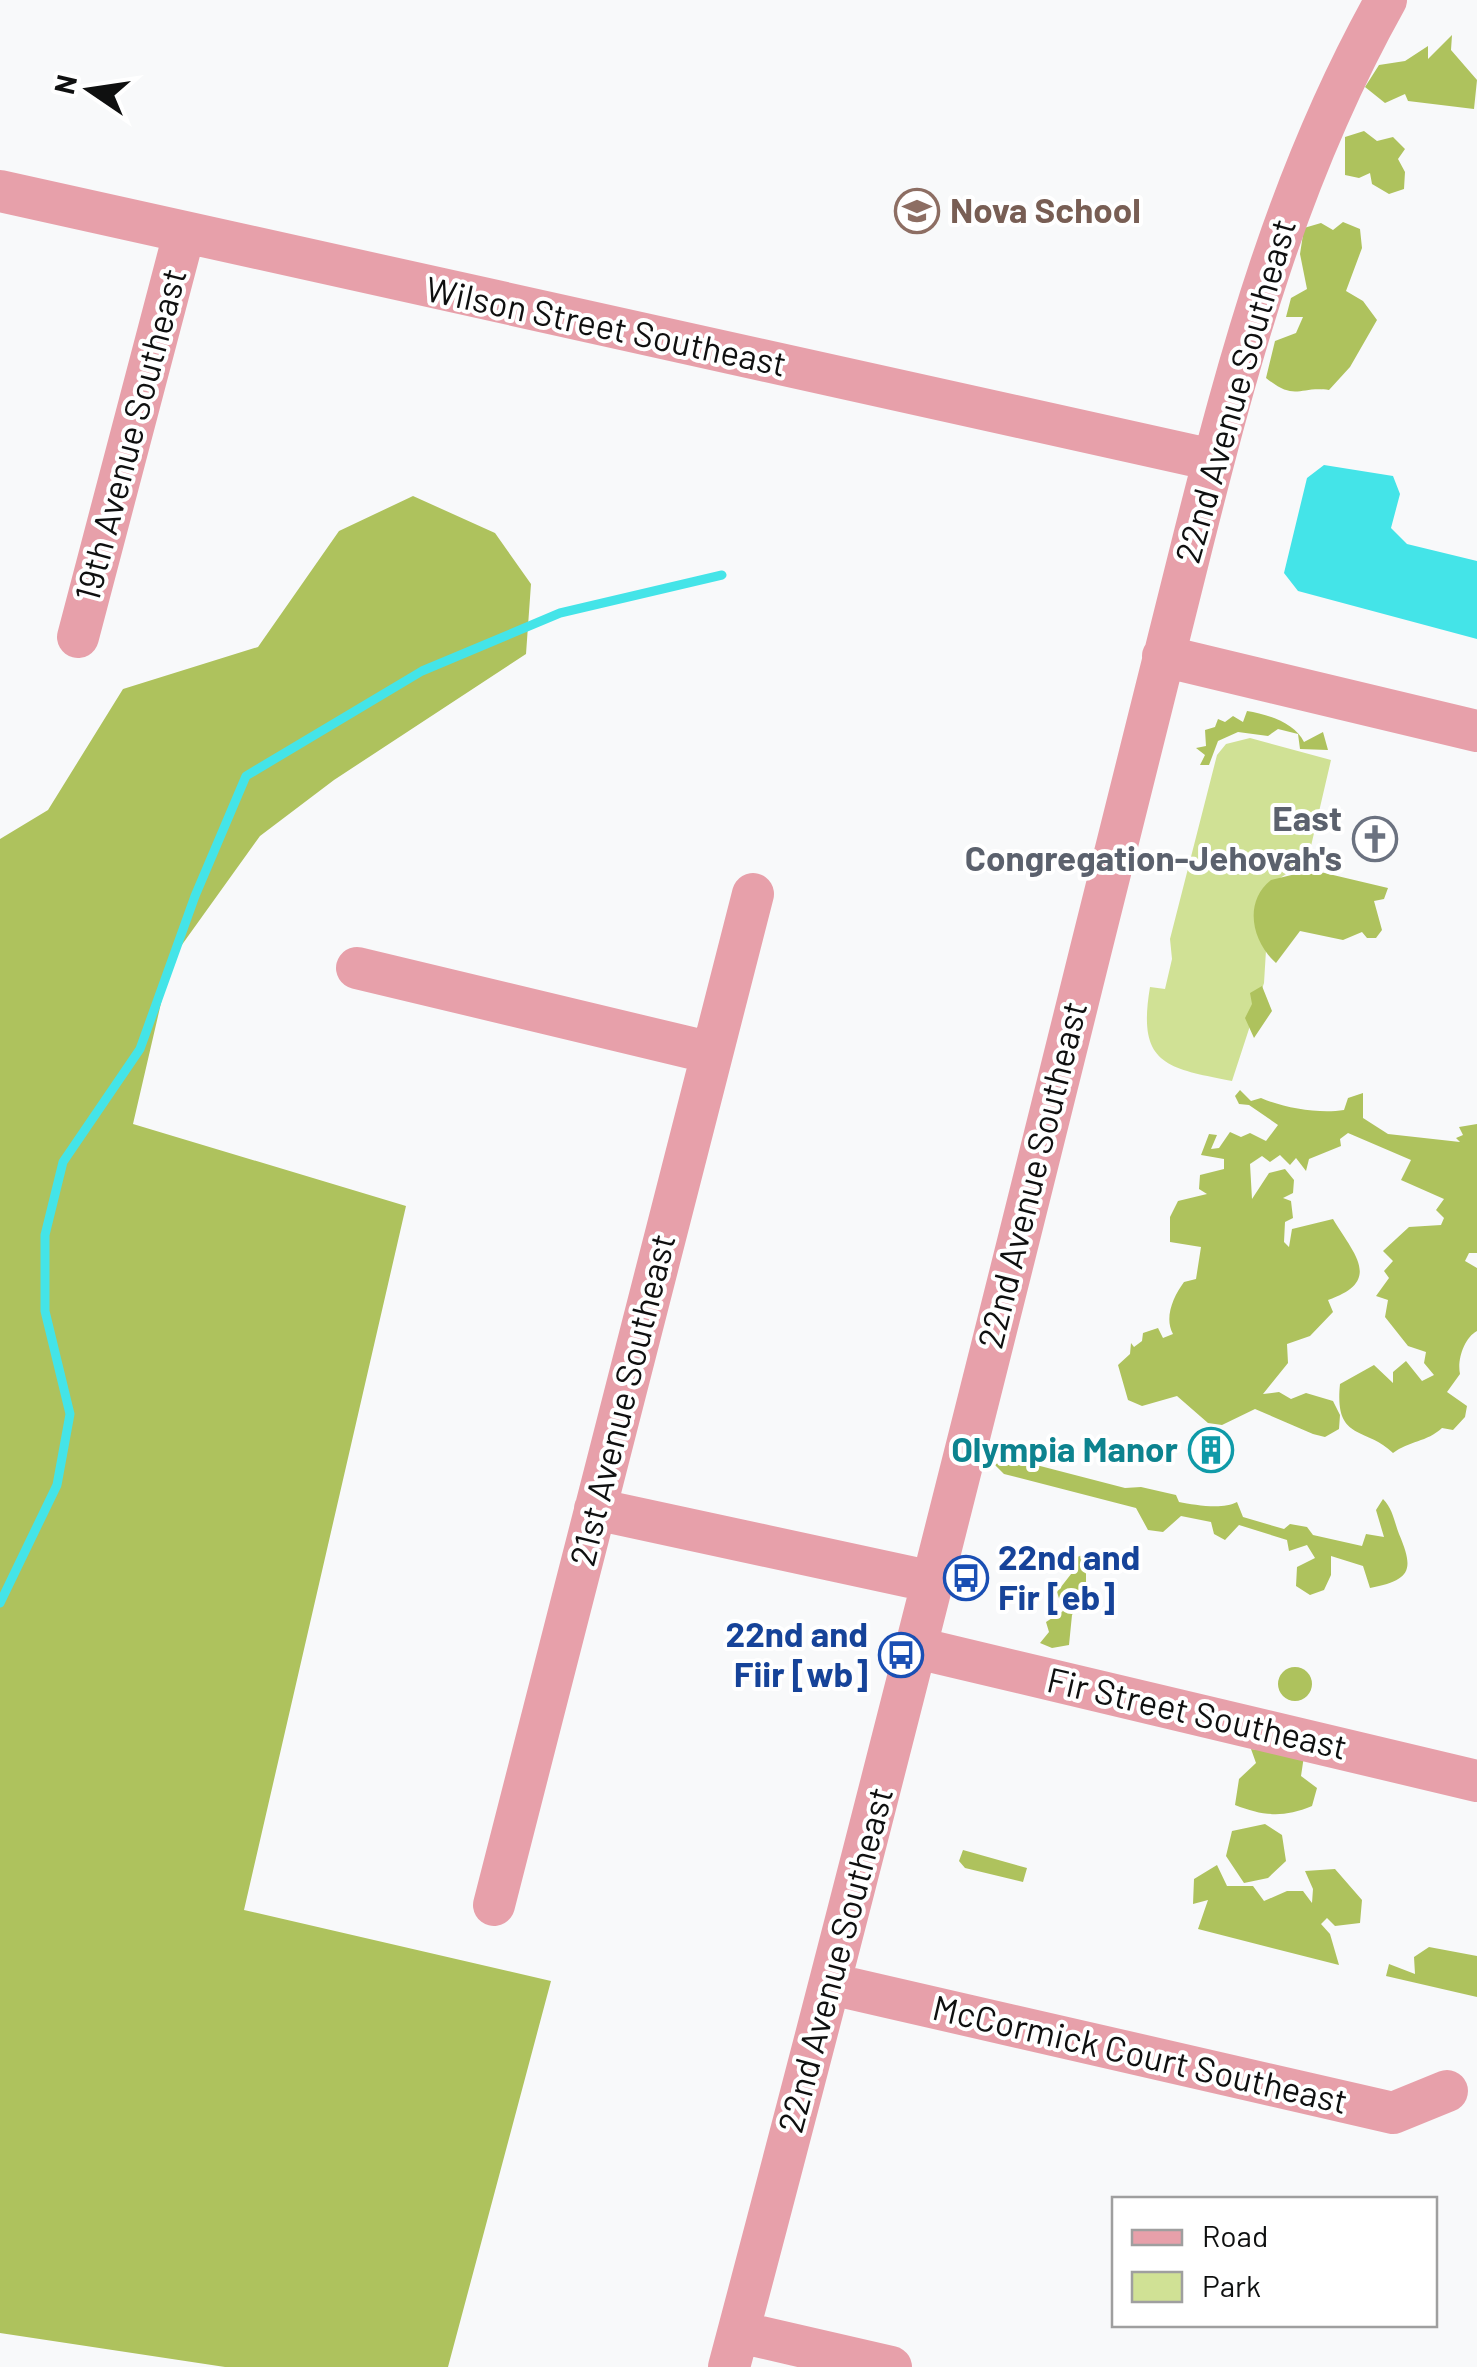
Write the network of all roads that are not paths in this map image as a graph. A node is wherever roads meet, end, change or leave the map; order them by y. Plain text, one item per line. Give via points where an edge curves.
1 (1386, 0) edge
2 (0, 191) edge
3 (184, 234) junction
4 (1213, 460) junction
5 (78, 637) dead end
6 (1164, 656) junction
7 (1477, 732) edge
8 (752, 894) dead end
9 (357, 968) dead end
10 (712, 1053) junction
11 (596, 1509) junction
12 (933, 1582) junction
13 (917, 1648) junction
14 (1477, 1781) edge
15 (494, 1905) dead end
16 (830, 1984) junction
17 (1447, 2091) dead end
18 (734, 2350) edge
19 (891, 2367) edge

1 - 4 street, 22nd Avenue Southeast via 1293,193
2 - 3 street, Wilson Street Southeast
3 - 4 street, Wilson Street Southeast
3 - 5 street, 19th Avenue Southeast
4 - 6 street, 22nd Avenue Southeast
6 - 7 street
6 - 12 street, 22nd Avenue Southeast
8 - 10 street, 21st Avenue Southeast
9 - 10 street
10 - 11 street, 21st Avenue Southeast
11 - 12 street
11 - 15 street, 21st Avenue Southeast
12 - 13 street, 22nd Avenue Southeast
13 - 14 street, Fir Street Southeast
13 - 16 street, 22nd Avenue Southeast
16 - 17 street, McCormick Court Southeast via 1393,2113
16 - 18 street, 22nd Avenue Southeast
18 - 19 street

